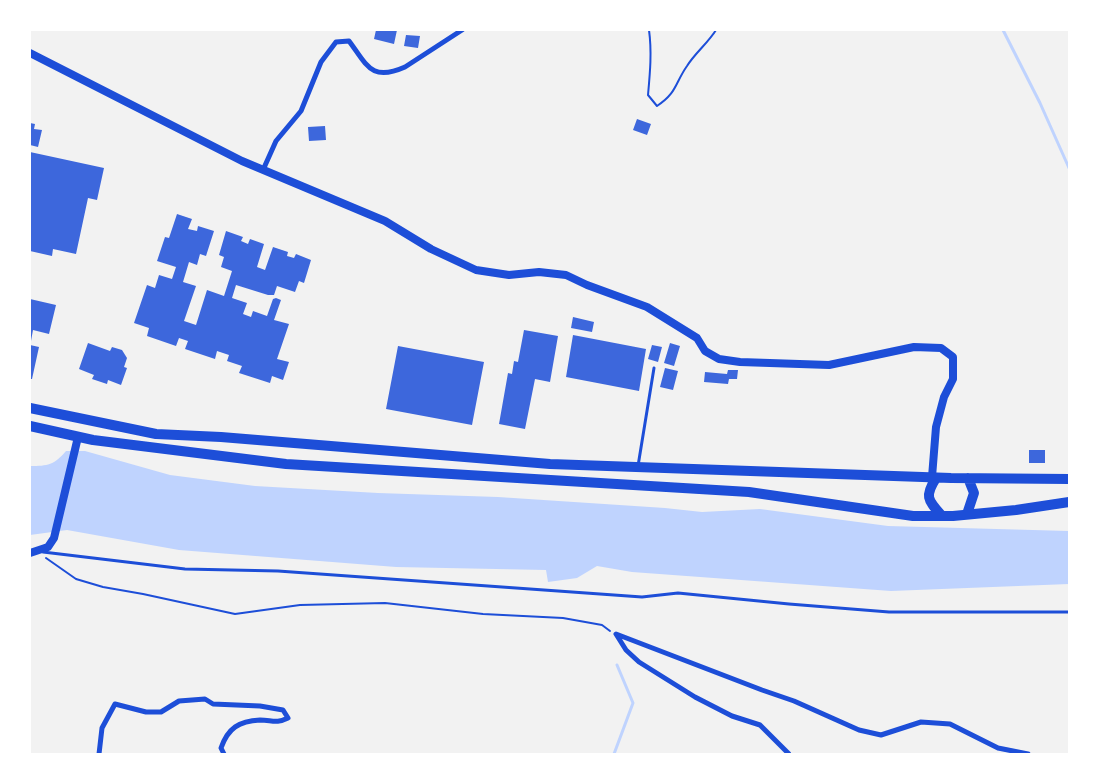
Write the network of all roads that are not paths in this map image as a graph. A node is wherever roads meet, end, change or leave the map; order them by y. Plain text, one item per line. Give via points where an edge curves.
1 (462, 30) edge
2 (30, 53) edge
3 (263, 170) junction
4 (654, 368) dead end
5 (30, 408) edge
6 (30, 426) edge
7 (77, 441) junction
8 (638, 467) junction
9 (934, 478) junction
10 (968, 478) junction
11 (1069, 480) edge
12 (1069, 502) edge
13 (967, 514) junction
14 (942, 516) junction
15 (34, 552) edge
16 (1069, 612) edge
17 (100, 754) edge
18 (224, 754) edge
19 (789, 754) edge
20 (1028, 754) edge

1 - 3 street via 396,71 371,70 349,41 336,42 321,62 301,111 276,141
2 - 3 street
3 - 9 street via 384,222 431,250 476,270 509,275 539,272 566,275 648,307 698,338 705,351 719,359 829,365 914,346 941,348 952,357 953,379 936,427
4 - 8 lane
5 - 8 highway via 156,434 550,464
6 - 7 highway
7 - 14 highway via 93,440 286,464 749,492 912,516
7 - 15 street via 54,538 48,546
8 - 9 highway
9 - 10 highway
9 - 14 highway via 929,490 930,502
10 - 11 highway
10 - 13 highway via 974,493
12 - 13 highway
13 - 14 highway
15 - 16 lane via 185,569 278,571 642,597 678,593 889,612
17 - 18 street via 102,728 115,704 146,712 161,712 179,701 205,699 213,704 283,710 288,718 280,722 260,720 234,726 226,734 221,748
19 - 20 street via 760,725 732,716 695,697 639,662 616,634 794,700 859,730 881,736 921,722 950,724 998,748

